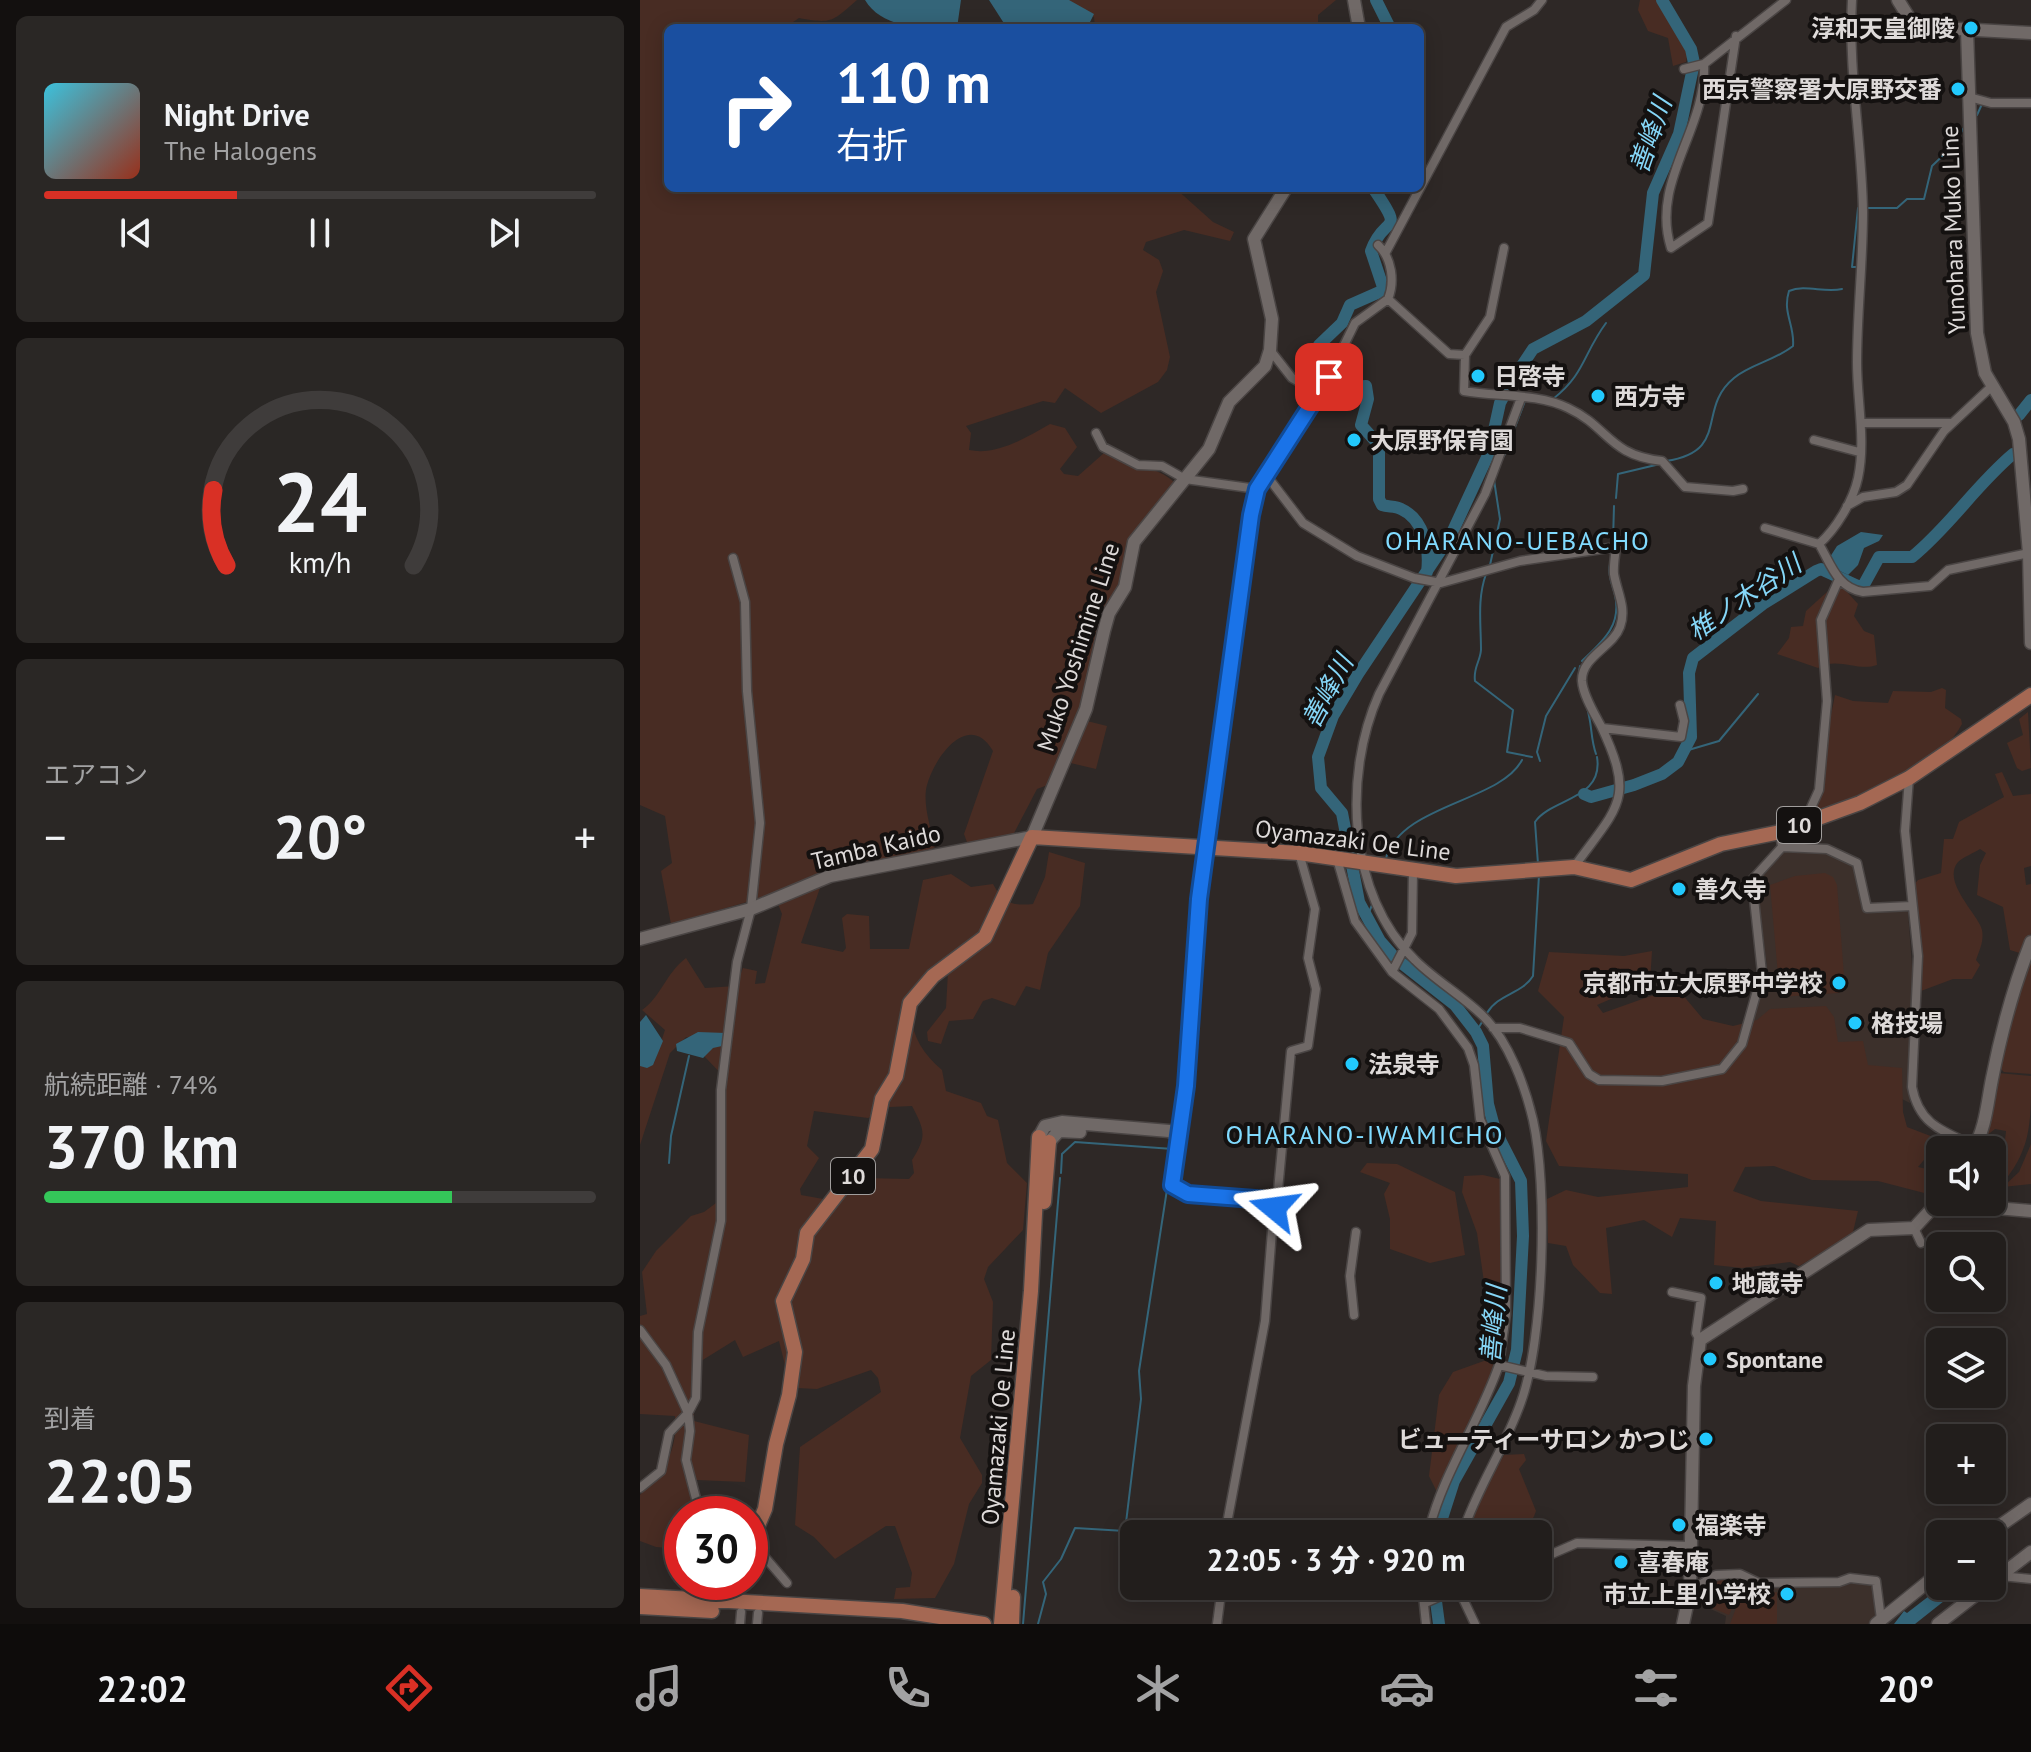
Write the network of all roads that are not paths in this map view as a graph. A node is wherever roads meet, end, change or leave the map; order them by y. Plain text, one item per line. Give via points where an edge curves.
1 (1354, 0) edge
2 (1542, 0) edge
3 (1786, 0) edge
4 (1852, 0) edge
5 (1898, 0) edge
6 (1358, 24) edge
7 (1967, 30) junction
8 (2031, 33) edge
9 (1736, 36) junction
10 (1702, 65) junction
11 (1684, 69) dead end
12 (1969, 97) junction
13 (2031, 103) edge
14 (1424, 181) edge
15 (1283, 192) edge
16 (1418, 192) edge
17 (1378, 245) dead end
18 (1504, 248) dead end
19 (1386, 252) junction
20 (1388, 299) junction
21 (1270, 350) junction
22 (1465, 355) junction
23 (1991, 387) junction
24 (1322, 390) junction
25 (1518, 398) junction
26 (1861, 423) junction
27 (1951, 423) junction
28 (1096, 433) dead end
29 (1814, 440) dead end
30 (1859, 452) junction
31 (1267, 476) junction
32 (1185, 479) junction
33 (1257, 489) junction
34 (1743, 489) dead end
35 (1846, 507) junction
36 (2028, 518) edge
37 (1765, 528) dead end
38 (1819, 544) junction
39 (2029, 553) junction
40 (733, 558) dead end
41 (1837, 576) junction
42 (1439, 583) junction
43 (2031, 643) edge
44 (2031, 695) edge
45 (1680, 705) dead end
46 (1602, 728) junction
47 (1909, 778) junction
48 (1804, 823) junction
49 (1032, 837) junction
50 (1781, 840) junction
51 (1206, 845) junction
52 (1299, 853) junction
53 (1338, 859) junction
54 (1364, 863) junction
55 (1574, 867) junction
56 (1413, 871) junction
57 (1912, 906) junction
58 (751, 909) junction
59 (640, 939) edge
60 (2031, 942) edge
61 (1404, 950) junction
62 (1393, 971) junction
63 (1487, 1021) junction
64 (1179, 1136) junction
65 (1954, 1136) edge
66 (1980, 1136) edge
67 (1044, 1140) junction
68 (1273, 1204) junction
69 (2006, 1208) edge
70 (2031, 1211) edge
71 (1926, 1215) edge
72 (1914, 1228) junction
73 (1356, 1232) dead end
74 (1921, 1243) dead end
75 (1672, 1292) dead end
76 (1354, 1315) dead end
77 (640, 1330) edge
78 (1700, 1340) junction
79 (1500, 1366) junction
80 (1528, 1373) junction
81 (1593, 1377) dead end
82 (688, 1413) junction
83 (640, 1488) edge
84 (695, 1496) edge
85 (768, 1496) edge
86 (2031, 1504) edge
87 (1228, 1520) edge
88 (1433, 1520) edge
89 (1468, 1520) edge
90 (2006, 1521) edge
91 (1692, 1546) junction
92 (2031, 1552) edge
93 (1552, 1554) edge
94 (768, 1562) edge
95 (2006, 1571) edge
96 (2006, 1579) edge
97 (2031, 1579) edge
98 (787, 1583) dead end
99 (1926, 1583) edge
100 (1690, 1591) junction
101 (640, 1596) edge
102 (1220, 1600) edge
103 (1423, 1600) edge
104 (1432, 1600) edge
105 (1464, 1600) edge
106 (1968, 1600) edge
107 (1965, 1602) joint
108 (1004, 1603) junction
109 (1425, 1603) dead end
110 (640, 1607) edge
111 (902, 1611) junction
112 (704, 1612) edge
113 (740, 1618) edge
114 (758, 1618) edge
115 (1879, 1622) edge
116 (944, 1624) edge
117 (984, 1624) edge
118 (1001, 1624) edge
119 (1012, 1624) edge
120 (1217, 1624) edge
121 (1426, 1624) edge
122 (1475, 1624) edge
123 (1683, 1624) edge
124 (1938, 1624) edge

1 - 6 main road
2 - 14 street via 1506,27
3 - 9 street
4 - 26 street via 1863,209 1857,319
5 - 7 main road via 1917,25
7 - 8 main road
7 - 12 main road, Yunohara Muko Line
9 - 10 street
9 - 10 street via 1708,223 1671,248 1667,194 1689,142 1704,78
10 - 11 street
12 - 13 street
12 - 23 main road, Yunohara Muko Line via 1975,306 1981,359
15 - 21 main road via 1254,239 1272,319
16 - 19 street
17 - 19 street
18 - 22 street via 1490,317
19 - 20 street via 1393,277
20 - 22 street via 1449,354
20 - 24 street via 1355,323
21 - 24 street via 1292,378
21 - 32 main road, Muko Yoshimine Line via 1257,377 1229,402 1209,449
22 - 25 street via 1464,391
23 - 27 street
23 - 36 main road, Yunohara Muko Line via 2016,429
24 - 31 street
25 - 34 street via 1566,407 1617,448 1663,463 1685,487
25 - 42 street via 1485,494
26 - 27 street
26 - 30 street
27 - 35 street via 1907,485
28 - 32 street via 1103,447 1119,458 1162,466
29 - 30 street
30 - 35 street via 1858,478
31 - 33 street
31 - 42 street via 1303,523 1357,556
32 - 33 street
32 - 49 main road, Muko Yoshimine Line via 1134,542 1125,587 1109,613 1086,709
33 - 51 street
35 - 38 street
36 - 39 main road, Yunohara Muko Line
37 - 38 street
38 - 41 street
39 - 41 street via 1948,570 1930,586 1898,592 1853,591
39 - 43 main road, Yunohara Muko Line
40 - 58 street via 745,602 747,691 759,799
41 - 48 street via 1821,620 1827,701 1819,790
42 - 46 street via 1520,561 1616,545 1613,568 1622,623 1582,675
42 - 54 street via 1365,725 1357,808
44 - 47 main road, Oyamazaki Oe Line / 10
45 - 46 street via 1681,737
46 - 55 street via 1619,767 1620,792 1615,812
47 - 48 main road, Oyamazaki Oe Line / 10
47 - 57 street via 1905,831
48 - 50 main road, Oyamazaki Oe Line / 10
49 - 51 main road, Oyamazaki Oe Line / 10
49 - 58 main road, Tamba Kaido via 830,876
49 - 85 main road, 10 via 985,937 933,976 910,1003 896,1076 882,1099 872,1149 807,1233 803,1259 783,1301 794,1364
50 - 55 main road, Oyamazaki Oe Line / 10 via 1721,844 1631,880
50 - 57 street via 1827,849 1857,863 1867,908
50 - 63 street via 1752,880 1762,973 1742,1044 1722,1069 1662,1081 1599,1080 1569,1043
51 - 52 main road, Oyamazaki Oe Line / 10
51 - 64 street
52 - 53 main road, Oyamazaki Oe Line / 10
52 - 68 street via 1315,901 1308,958 1316,989 1308,1046 1291,1051
53 - 54 main road, Oyamazaki Oe Line / 10
53 - 62 street via 1352,913 1367,942
54 - 56 main road, Oyamazaki Oe Line / 10
54 - 61 street via 1375,905
55 - 56 main road, Oyamazaki Oe Line / 10 via 1456,876
56 - 61 street via 1412,933
57 - 65 street via 1918,956 1911,1074 1915,1104 1925,1118
58 - 59 main road, Tamba Kaido
58 - 82 street via 737,962 721,1090 721,1221 698,1332 698,1391
60 - 66 main road
61 - 62 street
61 - 63 street
62 - 79 street via 1439,1009 1468,1048 1480,1119 1507,1184
63 - 80 street via 1518,1075 1536,1139 1539,1305
64 - 67 main road via 1169,1140 1067,1131
64 - 68 street via 1172,1185 1188,1194
67 - 108 main road, Oyamazaki Oe Line
67 - 119 main road, Oyamazaki Oe Line
68 - 87 street via 1265,1321
69 - 70 main road
71 - 72 main road
72 - 74 street
72 - 78 main road via 1869,1230
73 - 76 street via 1350,1276
75 - 78 street via 1701,1298 1696,1333
77 - 82 street via 666,1365
78 - 91 main road via 1694,1386
79 - 80 street
79 - 88 street
80 - 81 street
80 - 89 street via 1506,1439
82 - 83 street via 669,1433 661,1471
82 - 84 street via 686,1460
86 - 90 main road
91 - 93 street via 1577,1543
91 - 100 main road
92 - 95 main road
94 - 98 street
96 - 97 street
99 - 115 main road
100 - 115 street via 1716,1575 1740,1574 1759,1583 1876,1581
100 - 123 main road
101 - 112 main road
102 - 120 street
103 - 121 street
104 - 109 street
105 - 122 street
106 - 107 main road
107 - 124 main road
108 - 111 main road via 992,1614
108 - 118 main road, Oyamazaki Oe Line
110 - 112 main road
111 - 112 main road
111 - 117 main road
112 - 113 main road
113 - 114 main road
114 - 116 main road via 880,1617

